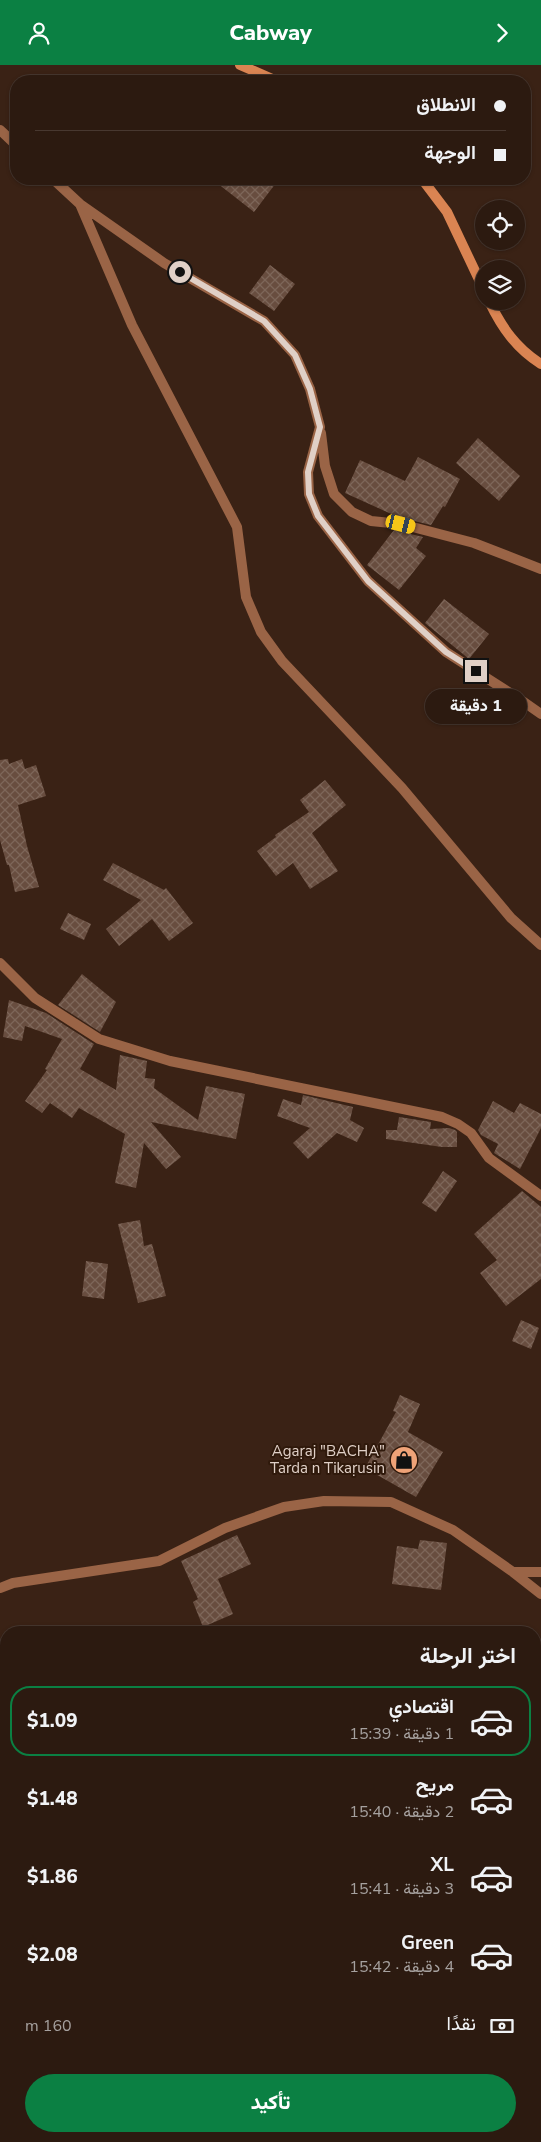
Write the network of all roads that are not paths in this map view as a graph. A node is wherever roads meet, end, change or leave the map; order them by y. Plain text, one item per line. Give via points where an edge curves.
1 (240, 65) edge
2 (263, 75) edge
3 (0, 130) edge
4 (10, 139) edge
5 (60, 185) edge
6 (427, 185) edge
7 (80, 203) junction
8 (475, 270) edge
9 (493, 310) edge
10 (541, 364) edge
11 (320, 427) junction
12 (541, 569) edge
13 (541, 715) edge
14 (541, 945) edge
15 (0, 963) edge
16 (541, 1196) edge
17 (513, 1572) junction
18 (541, 1572) edge
19 (0, 1588) edge
20 (541, 1595) edge

1 - 2 street
3 - 4 street
5 - 7 street
6 - 8 street via 447,212
7 - 11 street via 164,263 264,321 295,355 310,389
7 - 14 street via 140,342 237,527 246,597 261,632 282,661 402,788 511,918
9 - 10 street via 523,352
11 - 12 street via 325,466 334,494 352,512 371,521 401,524 474,543
11 - 13 street via 308,472 309,494 318,516 368,581 446,652
15 - 16 street via 35,998 99,1039 170,1061 442,1117 471,1133 489,1159
17 - 18 street
17 - 19 street via 453,1531 391,1502 324,1501 284,1507 225,1528 159,1561
17 - 20 street

